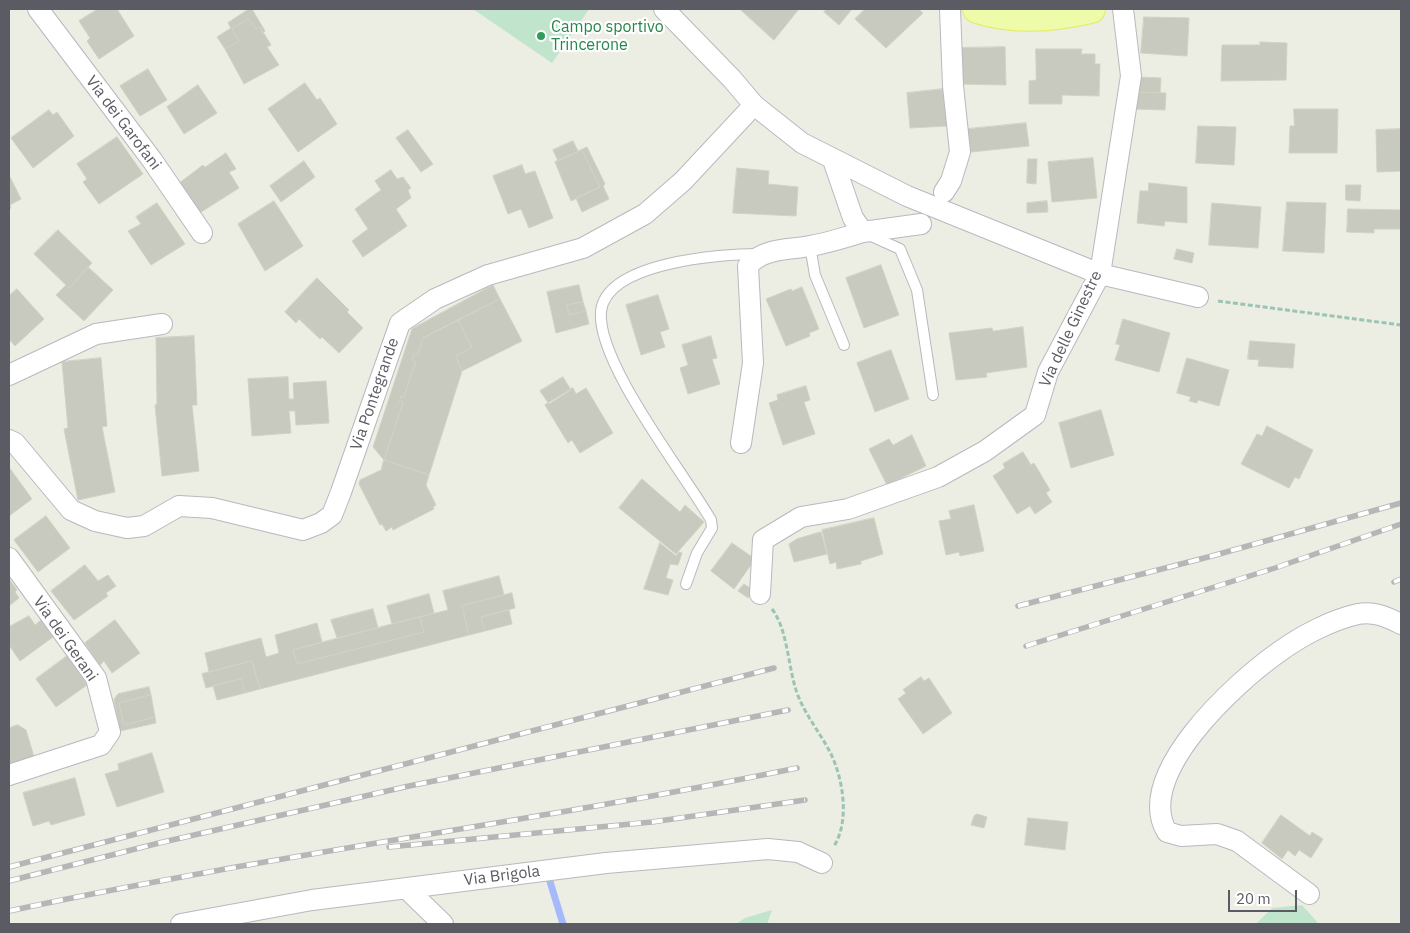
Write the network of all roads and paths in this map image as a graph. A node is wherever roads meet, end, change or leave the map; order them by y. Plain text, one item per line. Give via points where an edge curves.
1 (664, 9) edge
2 (950, 9) edge
3 (977, 9) edge
4 (1091, 9) edge
5 (1123, 9) edge
6 (43, 11) edge
7 (754, 105) junction
8 (834, 160) junction
9 (944, 192) dead end
10 (921, 224) dead end
11 (864, 232) junction
12 (202, 233) dead end
13 (810, 246) junction
14 (767, 254) junction
15 (1100, 274) junction
16 (1198, 297) joint
17 (162, 324) dead end
18 (1401, 325) edge
19 (844, 345) dead end
20 (9, 375) edge
21 (933, 395) dead end
22 (9, 440) edge
23 (741, 443) dead end
24 (9, 558) edge
25 (686, 584) dead end
26 (760, 594) joint
27 (1401, 624) edge
28 (9, 775) edge
29 (822, 863) joint
30 (406, 888) junction
31 (1309, 894) dead end
32 (181, 924) edge
33 (443, 924) edge

1 - 7 street
2 - 9 street via 960,152
3 - 4 main road via 996,15 1045,18
5 - 15 street, Via delle Ginestre via 1131,76
6 - 12 street, Via dei Garofani
7 - 8 street via 802,143
7 - 22 street, Via Pontegrande via 683,181 645,214 583,248 488,275 435,299 400,323 332,515 320,523 303,530 212,508 179,506 144,526 127,528 95,521 71,510 15,443
8 - 11 street via 853,218
8 - 15 street via 941,211
10 - 11 street
11 - 13 street
11 - 21 lane via 900,250 917,290
13 - 14 street
13 - 19 lane via 815,275
14 - 23 street via 748,266 753,363
14 - 25 lane via 725,254 638,273 613,287 601,310 603,332 616,369 711,520 712,528 697,553
15 - 16 street
15 - 26 street, Via delle Ginestre via 1048,372 1035,415 985,451 938,477 848,509 801,517 763,540
16 - 18 path via 1237,306
17 - 20 street via 96,334
24 - 28 street, Via dei Gerani via 96,678 110,732 101,745
26 - 29 path via 776,615 797,694 832,756 845,806 840,836
27 - 31 street via 1377,613 1358,614 1326,626 1279,652 1218,703 1192,732 1159,797 1161,822 1167,832 1181,836 1217,834 1238,841
29 - 30 street, Via Brigola via 798,852 768,849 606,863
30 - 32 street, Via Brigola via 312,900
30 - 33 street

